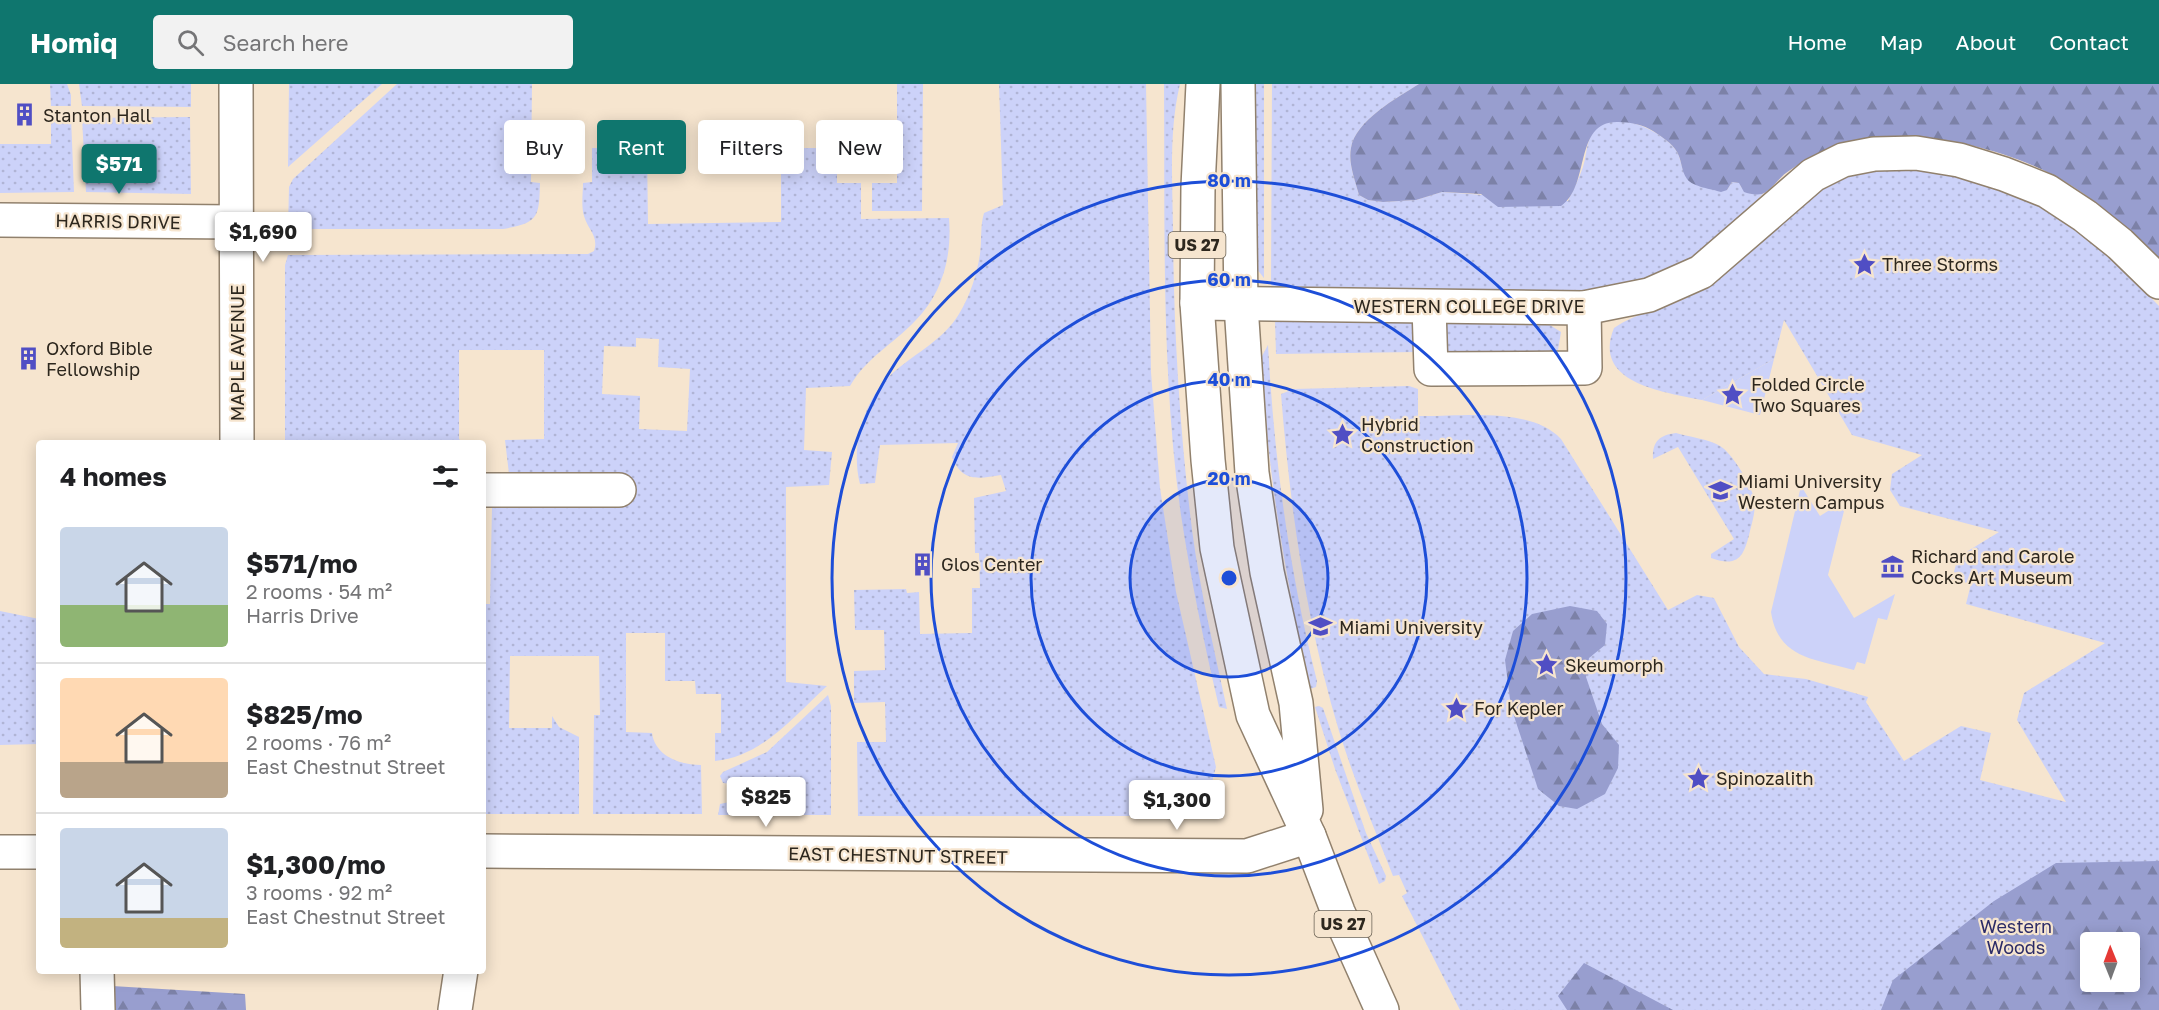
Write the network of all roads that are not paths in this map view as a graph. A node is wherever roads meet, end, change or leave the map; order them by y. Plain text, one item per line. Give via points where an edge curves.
1 (236, 84) edge
2 (1203, 84) edge
3 (1238, 84) edge
4 (0, 220) edge
5 (237, 222) junction
6 (2159, 282) edge
7 (1197, 303) junction
8 (1241, 305) junction
9 (1429, 307) junction
10 (1584, 308) junction
11 (237, 440) edge
12 (486, 490) edge
13 (619, 490) dead end
14 (1309, 836) junction
15 (486, 851) edge
16 (0, 852) edge
17 (36, 852) edge
18 (96, 974) edge
19 (460, 974) edge
20 (98, 1010) edge
21 (455, 1010) edge
22 (1382, 1010) edge

1 - 5 main road, MAPLE AVENUE
2 - 7 main road, US 27
3 - 8 main road, US 27
4 - 5 main road, HARRIS DRIVE
5 - 11 main road, MAPLE AVENUE
6 - 10 main road, WESTERN COLLEGE DRIVE via 2120,244 2047,191 1959,160 1916,153 1874,154 1843,160 1812,175 1701,272 1648,295
7 - 8 main road, WESTERN COLLEGE DRIVE
7 - 14 main road, US 27 via 1217,548 1234,632 1253,716
8 - 9 main road, WESTERN COLLEGE DRIVE
8 - 14 main road, US 27 via 1252,473 1267,572 1296,703
9 - 10 main road, WESTERN COLLEGE DRIVE
9 - 10 main road via 1431,369 1585,368
12 - 13 main road
14 - 15 main road, EAST CHESTNUT STREET via 1247,856
14 - 22 main road, US 27
16 - 17 main road
18 - 20 main road
19 - 21 main road

